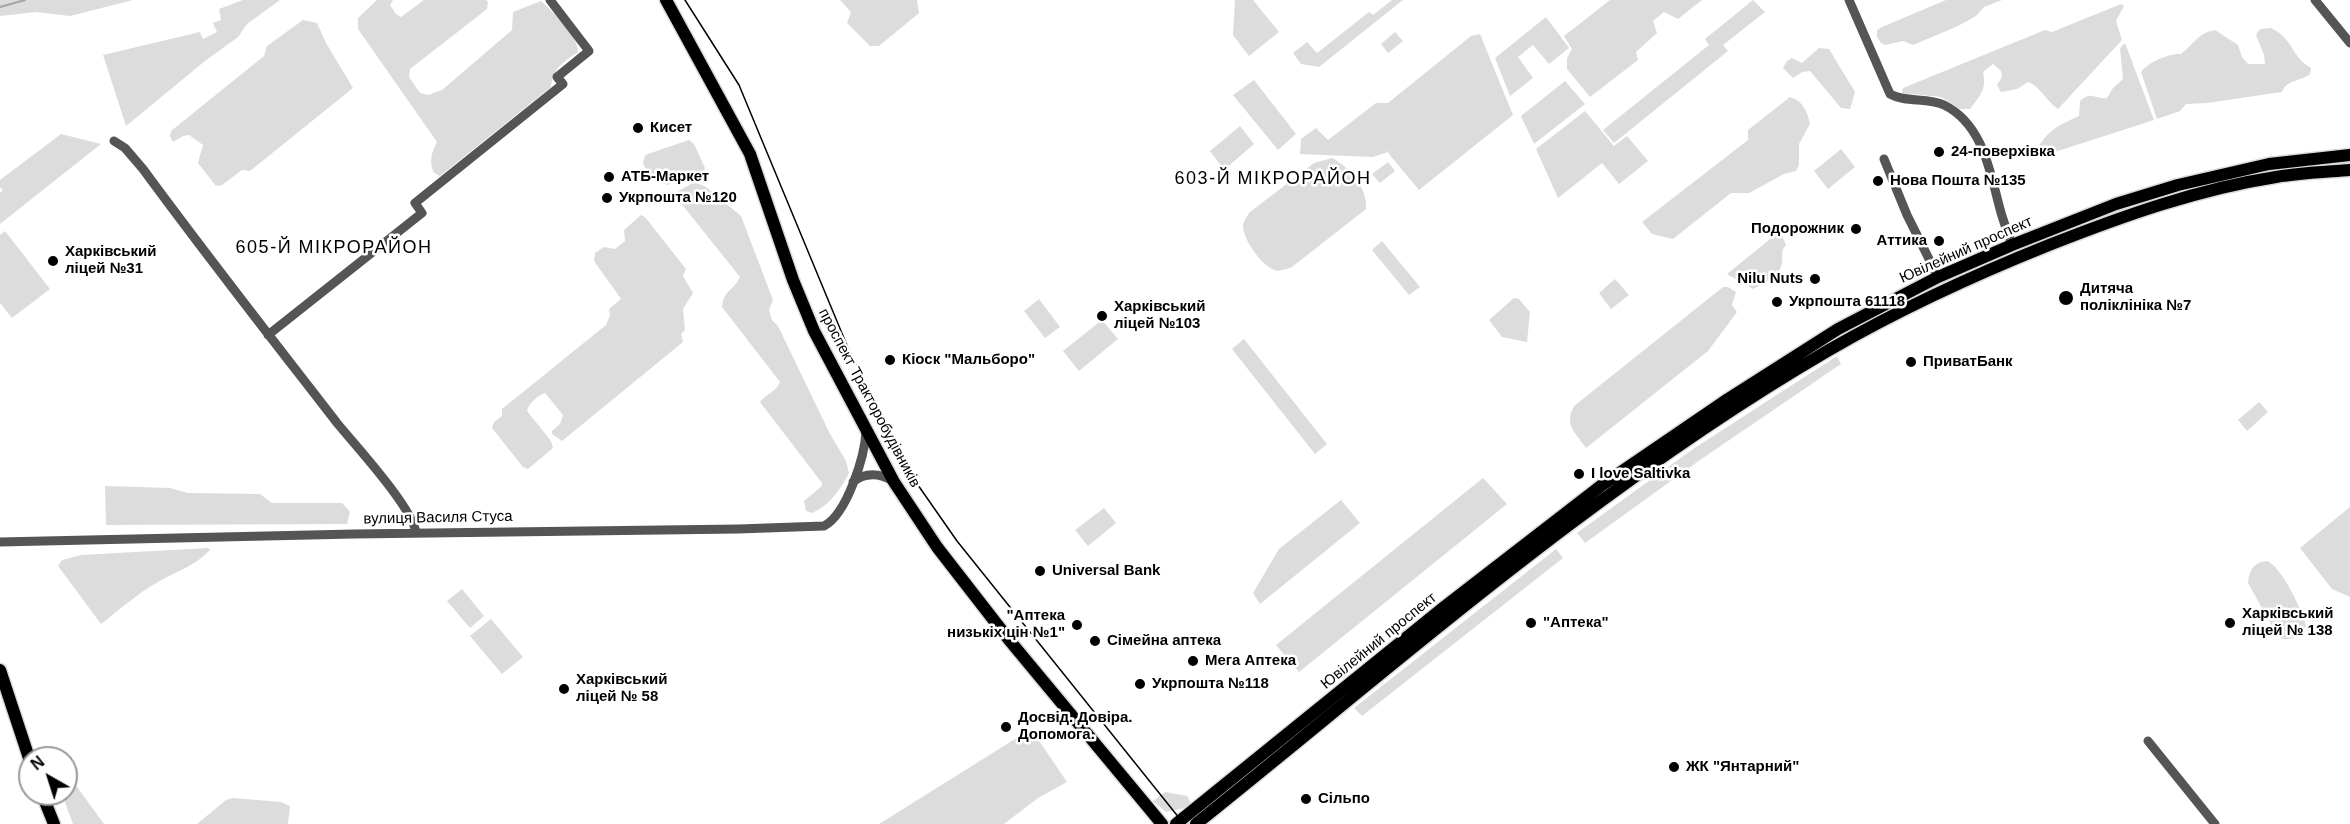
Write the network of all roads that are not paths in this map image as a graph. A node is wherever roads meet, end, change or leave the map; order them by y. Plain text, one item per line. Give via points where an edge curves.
1 (550, 0) edge
2 (666, 0) edge
3 (1849, 0) edge
4 (2315, 0) edge
5 (2350, 43) edge
6 (114, 141) dead end
7 (2350, 155) edge
8 (1884, 159) dead end
9 (2350, 170) edge
10 (2012, 244) junction
11 (1938, 277) junction
12 (1838, 329) junction
13 (268, 335) junction
14 (1846, 341) junction
15 (866, 432) junction
16 (894, 482) junction
17 (852, 483) junction
18 (1606, 489) junction
19 (416, 533) junction
20 (0, 542) edge
21 (1517, 558) junction
22 (0, 670) edge
23 (2148, 741) dead end
24 (25, 746) edge
25 (47, 806) edge
26 (54, 824) edge
27 (1162, 824) edge
28 (1176, 824) edge
29 (1196, 824) edge
30 (2215, 824) edge

1 - 13 street via 589,51 557,77 564,84 415,202 423,213
2 - 15 main road, проспект Тракторобудівників via 750,154 793,280
3 - 10 street via 1890,94 1900,99 1939,103 1956,112 1972,129 1983,150
4 - 5 street
6 - 13 street via 143,170
7 - 10 main road, Ювілейний проспект via 2269,164 2178,185
8 - 11 street
9 - 14 main road, Ювілейний проспект via 2276,177 2122,217 1944,291
10 - 11 main road, Ювілейний проспект
11 - 12 main road, Ювілейний проспект
12 - 14 main road
12 - 18 main road, Ювілейний проспект via 1728,399
13 - 19 street via 411,516
14 - 18 main road, Ювілейний проспект
15 - 16 main road, проспект Тракторобудівників
15 - 17 street, вулиця Василя Стуса via 864,452
16 - 17 street via 873,474
16 - 27 main road, проспект Тракторобудівників via 936,547 1010,642
17 - 19 street, вулиця Василя Стуса via 835,518 824,526
18 - 21 main road, Ювілейний проспект
19 - 20 street, вулиця Василя Стуса
21 - 28 main road, Ювілейний проспект via 1443,608
21 - 29 main road, Ювілейний проспект
22 - 24 main road
23 - 30 street
25 - 26 main road

